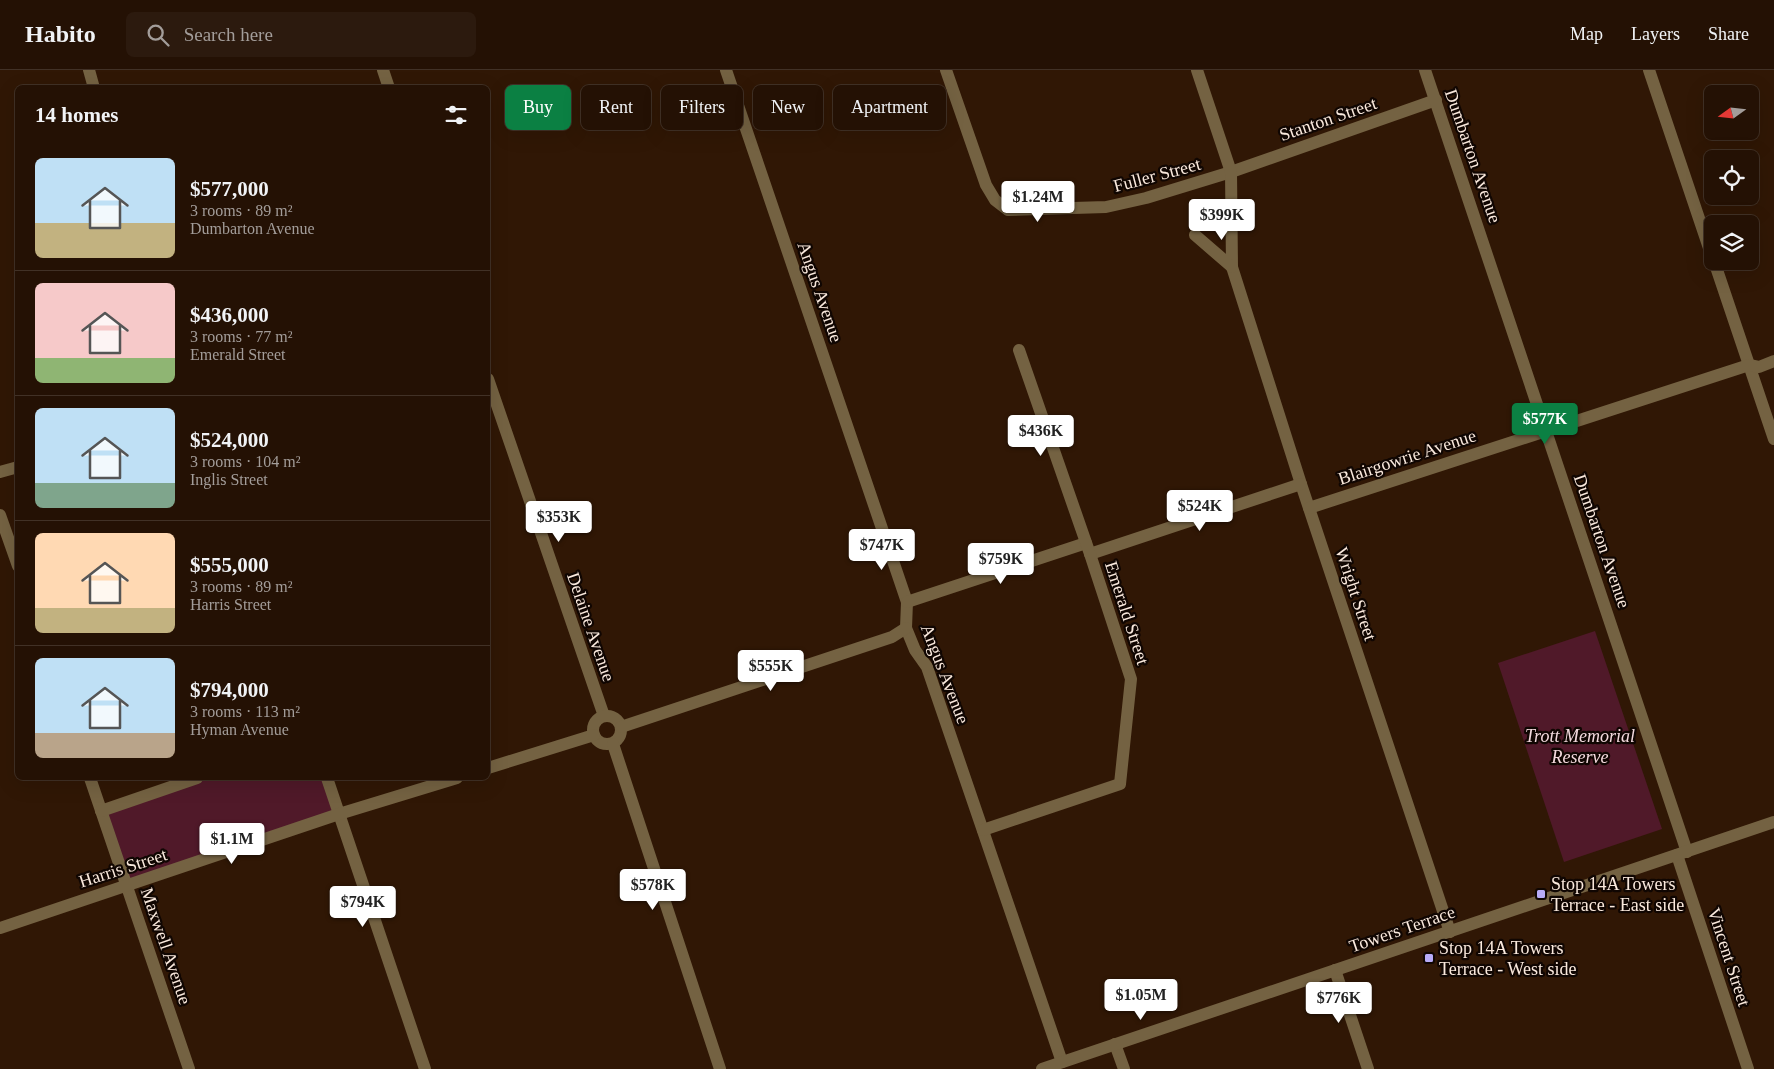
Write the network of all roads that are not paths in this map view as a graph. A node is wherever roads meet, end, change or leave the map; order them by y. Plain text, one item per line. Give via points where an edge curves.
1 (88, 70) edge
2 (383, 70) edge
3 (726, 70) edge
4 (946, 70) edge
5 (1197, 70) edge
6 (1425, 70) edge
7 (1650, 70) edge
8 (93, 85) edge
9 (388, 85) edge
10 (1436, 100) junction
11 (1231, 172) junction
12 (1704, 233) edge
13 (1195, 236) dead end
14 (1232, 267) junction
15 (1717, 270) edge
16 (1019, 350) dead end
17 (1774, 361) edge
18 (1749, 365) junction
19 (490, 385) edge
20 (1546, 430) junction
21 (1774, 439) edge
22 (15, 468) edge
23 (0, 472) edge
24 (1301, 484) junction
25 (1309, 508) junction
26 (0, 515) edge
27 (1088, 548) junction
28 (15, 558) edge
29 (907, 602) junction
30 (906, 628) junction
31 (604, 716) junction
32 (621, 727) junction
33 (594, 735) junction
34 (614, 744) junction
35 (490, 767) edge
36 (91, 780) edge
37 (191, 780) edge
38 (328, 780) edge
39 (450, 780) edge
40 (101, 811) junction
41 (339, 814) junction
42 (1774, 822) edge
43 (983, 830) junction
44 (1682, 853) junction
45 (126, 886) junction
46 (0, 928) edge
47 (1450, 932) junction
48 (1335, 970) junction
49 (1115, 1044) junction
50 (1062, 1062) junction
51 (189, 1069) edge
52 (425, 1069) edge
53 (720, 1069) edge
54 (1042, 1069) edge
55 (1124, 1069) edge
56 (1368, 1069) edge
57 (1748, 1069) edge

1 - 8 street
2 - 9 street
3 - 29 street, Angus Avenue
4 - 11 street, Fuller Street via 986,185 995,200 1008,210 1106,207
5 - 11 street, Wright Street
6 - 10 street, Dumbarton Avenue
7 - 12 street
10 - 11 street, Stanton Street
10 - 20 street, Dumbarton Avenue
11 - 14 street, Wright Street
13 - 14 street
14 - 24 street, Wright Street
15 - 18 street
16 - 27 street, Emerald Street
17 - 18 street, Blairgowrie Avenue via 1759,366
18 - 20 street, Blairgowrie Avenue
18 - 21 street
19 - 31 street, Delaine Avenue
20 - 25 street, Blairgowrie Avenue
20 - 44 street, Dumbarton Avenue
22 - 23 street
24 - 25 street, Wright Street
24 - 27 street
25 - 47 street, Wright Street
26 - 28 street
27 - 29 street
27 - 43 street, Emerald Street via 1131,680 1120,784
29 - 30 street, Angus Avenue
30 - 32 street via 892,637
30 - 43 street, Angus Avenue via 915,650 927,667
31 - 32 street via 612,716
31 - 33 street via 594,725
32 - 34 street via 621,737
33 - 34 street via 604,745
33 - 35 street
34 - 53 street
36 - 40 street, Maxwell Avenue
37 - 40 street
38 - 41 street
39 - 41 street, Harris Street
40 - 45 street, Maxwell Avenue
41 - 45 street, Harris Street
41 - 52 street
42 - 44 street, Towers Terrace
43 - 50 street, Angus Avenue
44 - 47 street, Towers Terrace
44 - 57 street, Vincent Street
45 - 46 street, Harris Street
45 - 51 street, Maxwell Avenue
47 - 48 street, Towers Terrace
48 - 49 street, Towers Terrace
48 - 56 street
49 - 50 street, Towers Terrace
49 - 55 street
50 - 54 street, Towers Terrace

